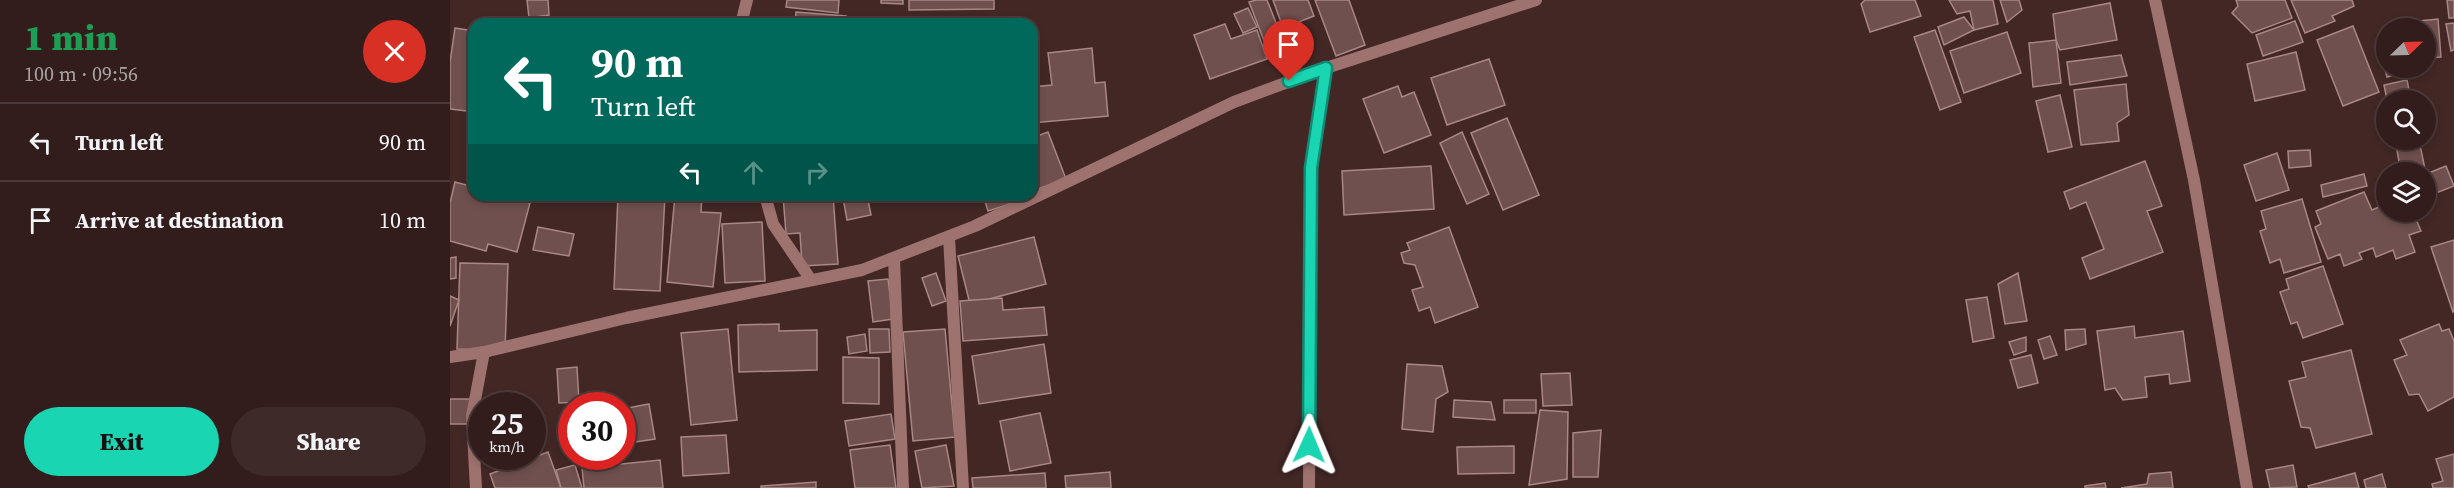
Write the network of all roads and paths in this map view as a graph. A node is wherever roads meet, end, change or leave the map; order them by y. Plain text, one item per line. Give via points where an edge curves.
1 (747, 0) edge
2 (1536, 0) edge
3 (2155, 0) edge
4 (742, 18) edge
5 (1326, 68) junction
6 (1038, 195) edge
7 (767, 201) edge
8 (1025, 201) edge
9 (949, 237) junction
10 (894, 258) junction
11 (811, 280) junction
12 (484, 352) junction
13 (450, 357) edge
14 (476, 488) edge
15 (903, 488) edge
16 (963, 488) edge
17 (1309, 488) edge
18 (2247, 488) edge

1 - 4 street
2 - 5 street
3 - 18 street via 2194,180
5 - 6 street via 1234,102
5 - 17 street via 1311,168
7 - 11 street via 773,224
8 - 9 street
9 - 10 street
9 - 16 street
10 - 11 street via 862,270
10 - 15 street
11 - 12 street
12 - 13 street
12 - 14 street via 472,416

